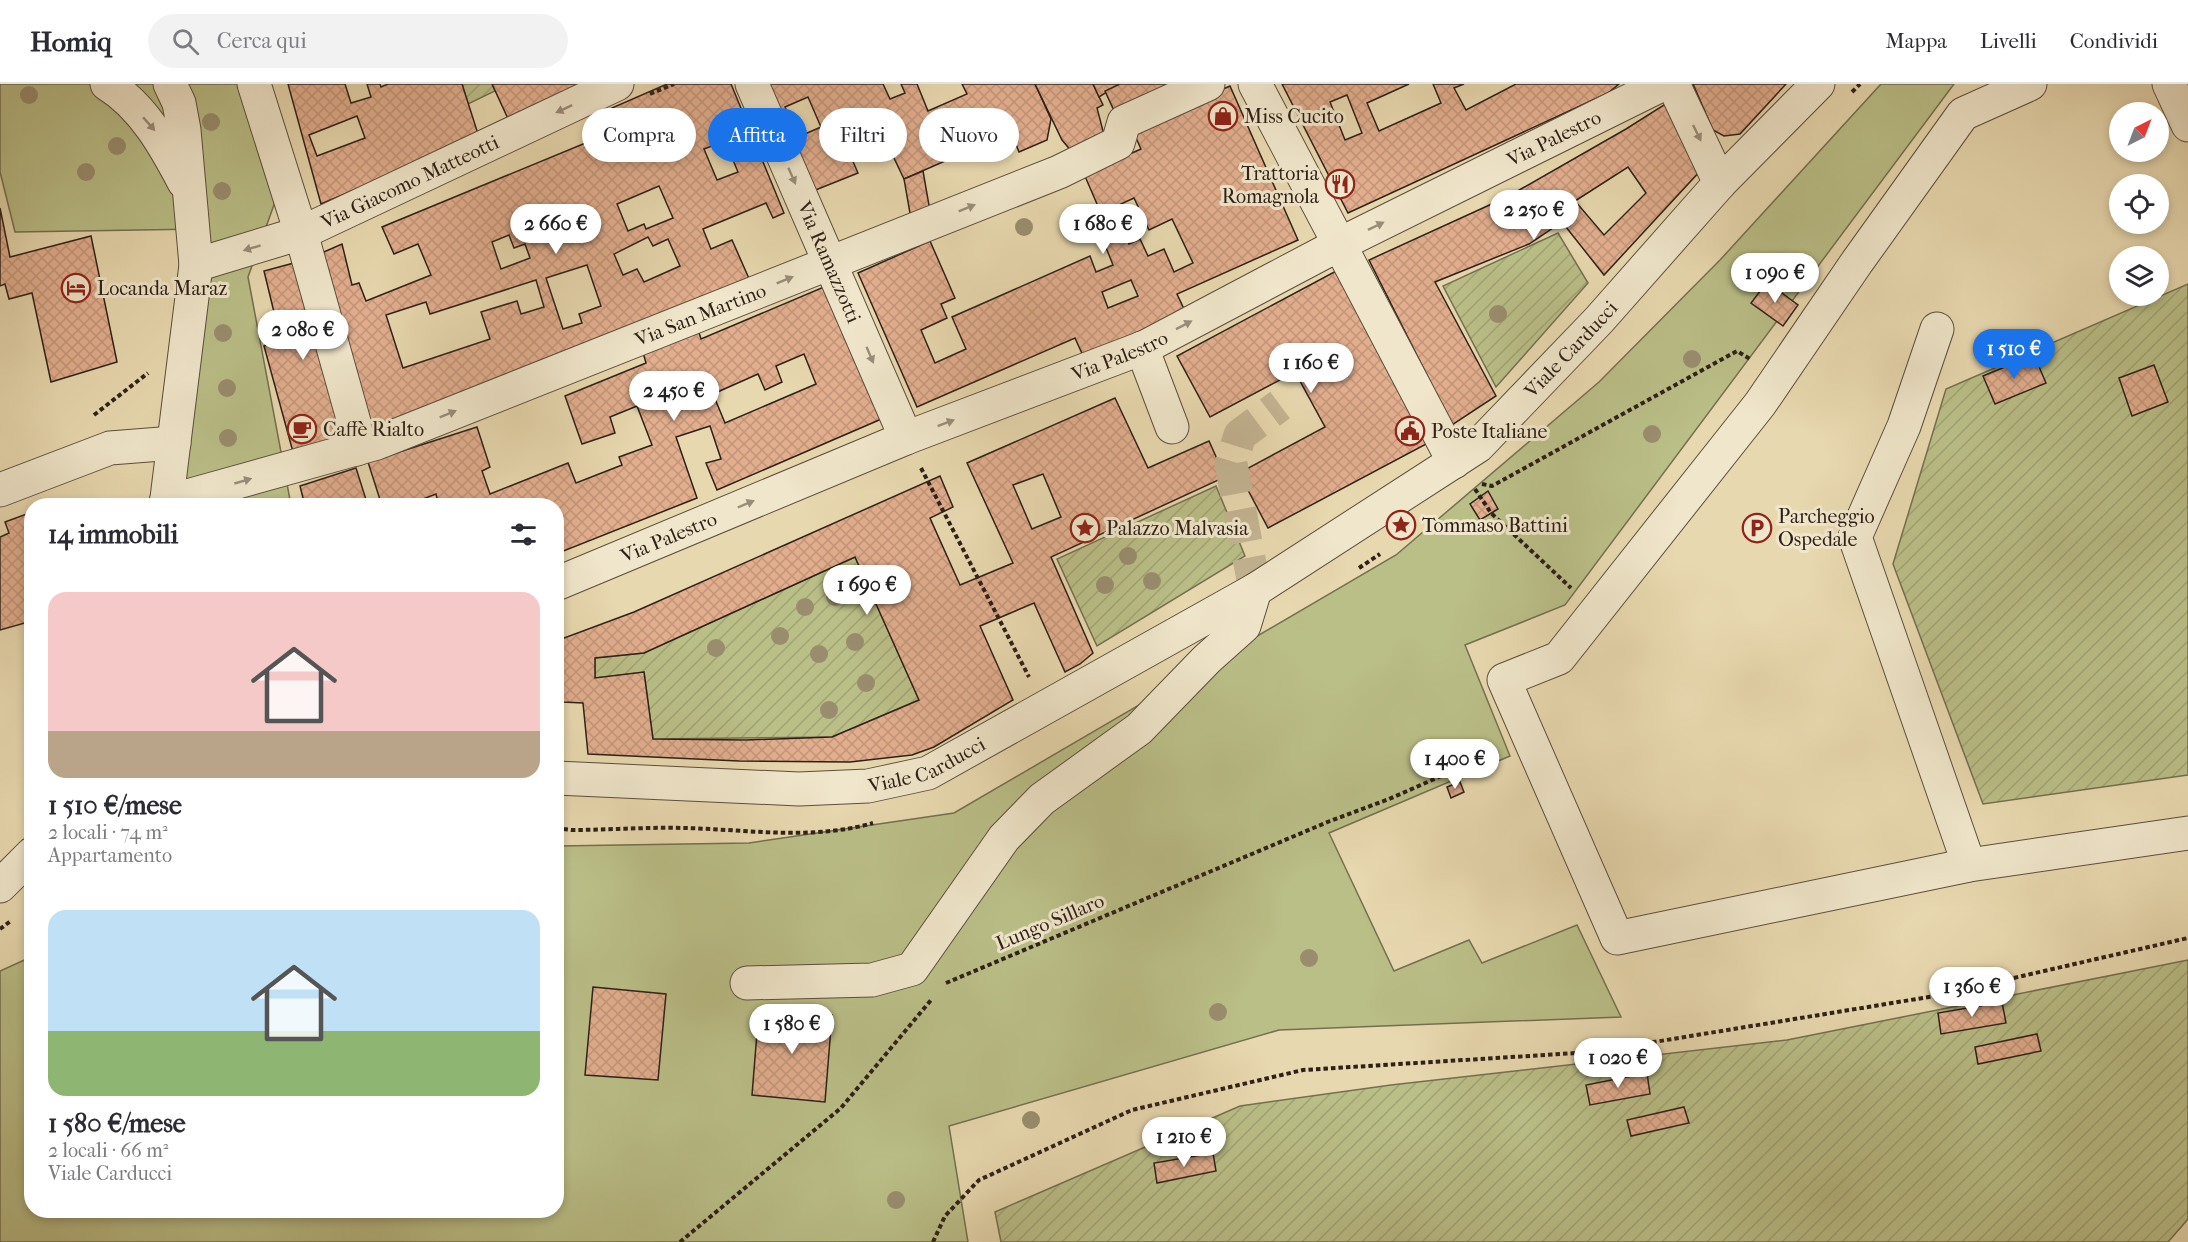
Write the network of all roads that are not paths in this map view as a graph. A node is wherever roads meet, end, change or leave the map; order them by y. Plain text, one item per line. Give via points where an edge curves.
1 (106, 84) edge
2 (170, 84) edge
3 (254, 84) edge
4 (617, 84) edge
5 (752, 84) edge
6 (1208, 84) edge
7 (1255, 84) edge
8 (1663, 84) edge
9 (1673, 84) edge
10 (1818, 84) edge
11 (2030, 84) edge
12 (2169, 84) edge
13 (2188, 125) edge
14 (1720, 183) junction
15 (192, 196) junction
16 (301, 233) junction
17 (1338, 245) junction
18 (830, 262) junction
19 (196, 265) junction
20 (1937, 329) dead end
21 (1142, 348) junction
22 (1172, 427) dead end
23 (906, 438) junction
24 (174, 443) junction
25 (357, 449) junction
26 (1462, 472) junction
27 (0, 490) edge
28 (167, 498) edge
29 (187, 498) edge
30 (564, 581) edge
31 (1255, 590) junction
32 (564, 778) edge
33 (2188, 833) edge
34 (24, 862) edge
35 (1969, 866) junction
36 (24, 871) edge
37 (0, 887) edge
38 (747, 983) dead end

1 -> 15 street via 157,133
2 - 15 street via 184,130
3 - 16 street
4 -> 16 street, Via Giacomo Matteotti
5 -> 18 street, Via Ramazzotti
18 -> 6 street, Via San Martino via 1059,171 1118,143 1124,122
7 - 17 street
17 -> 8 street, Via Palestro
9 -> 14 street
10 - 14 street, Viale Carducci
11 - 35 street via 1963,114 1760,404 1559,658 1504,680 1617,938
12 - 13 street
14 - 26 street, Viale Carducci via 1599,320 1478,446
15 - 19 street
16 -> 19 street, Via Giacomo Matteotti
16 - 25 street via 354,422
21 -> 17 street, Via Palestro
17 - 26 street
18 -> 23 street, Via Ramazzotti
25 -> 18 street, Via San Martino
19 - 24 street
20 - 35 street via 1904,426 1855,537
21 - 22 street
23 -> 21 street, Via Palestro
30 -> 23 street, Via Palestro
24 - 27 street via 110,448
24 - 28 street
29 -> 25 street, Via San Martino
26 - 31 street, Viale Carducci
31 - 32 street, Viale Carducci via 928,773 868,786 799,789
31 - 38 street via 1244,626 1207,658 1139,729 1042,800 1004,838 912,969 872,980
33 - 35 street
34 - 37 street
36 - 37 street

